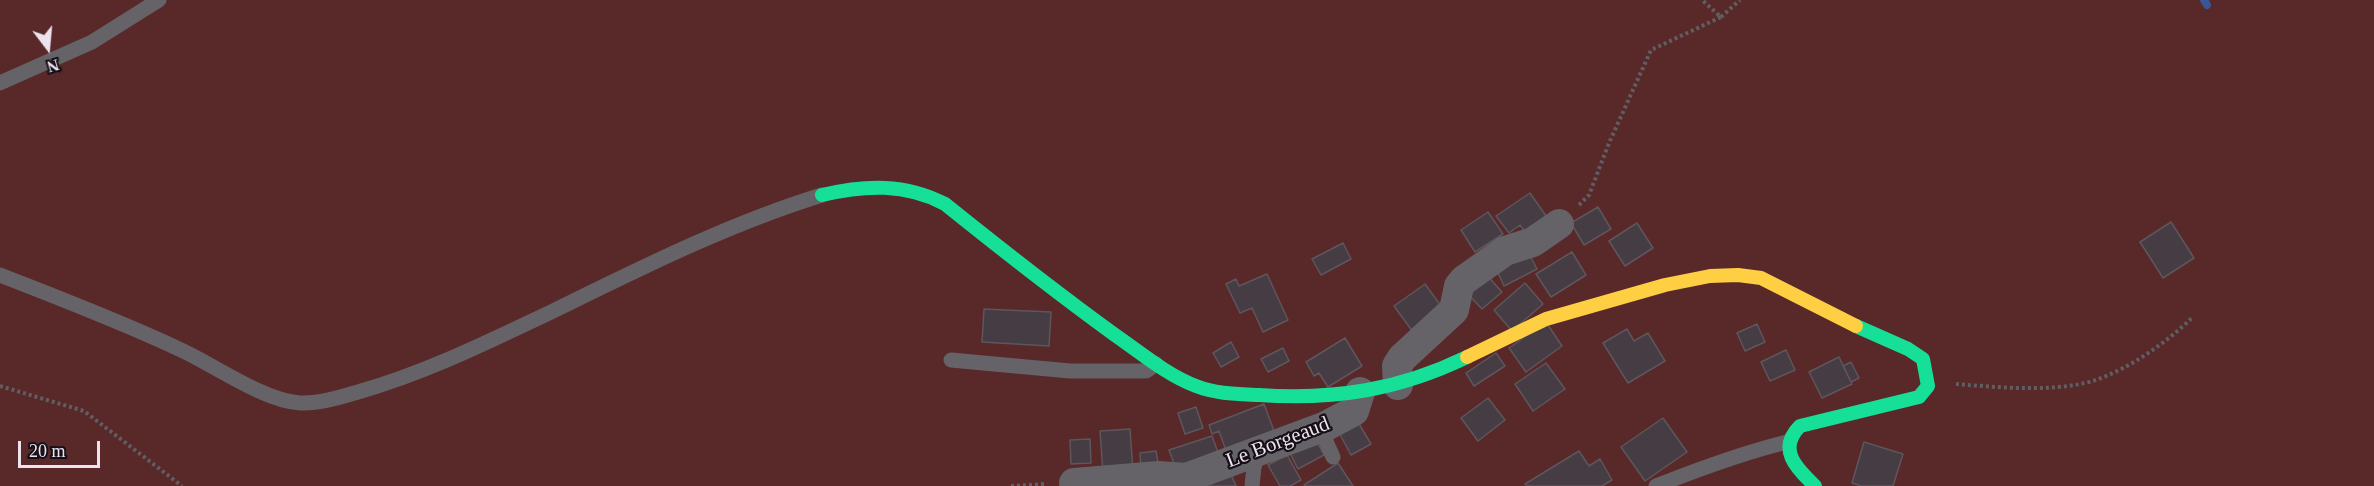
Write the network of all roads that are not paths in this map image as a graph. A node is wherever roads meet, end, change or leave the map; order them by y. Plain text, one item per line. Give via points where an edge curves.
1 (159, 0) edge
2 (0, 83) edge
3 (822, 195) joint
4 (1559, 224) road end
5 (0, 275) edge
6 (951, 360) dead end
7 (1156, 364) junction
8 (1398, 385) junction
9 (1360, 392) junction
10 (1320, 428) junction
11 (1787, 442) junction
12 (1259, 452) junction
13 (1333, 457) dead end
14 (1074, 483) road end
15 (1252, 486) edge
16 (1656, 486) edge
17 (1815, 486) edge

1 - 2 lane via 92,42
3 - 5 lane via 709,237 399,380 341,397 301,403 276,397 182,350
3 - 7 street via 875,186 933,196 1062,297
4 - 8 street via 1533,242 1505,251 1464,280 1454,310 1402,358 1397,366
6 - 7 lane via 1070,371 1146,371
7 - 9 street via 1199,387 1242,396 1301,398
8 - 9 street
8 - 11 street via 1434,373 1546,319 1710,276 1761,278 1923,359 1928,386 1919,397 1800,426
9 - 10 street, Le Borgeaud via 1354,411
10 - 12 street, Le Borgeaud
10 - 13 lane
11 - 16 lane via 1697,469
11 - 17 street via 1800,473
12 - 14 street, Le Borgeaud via 1186,478 1159,476
12 - 15 lane

